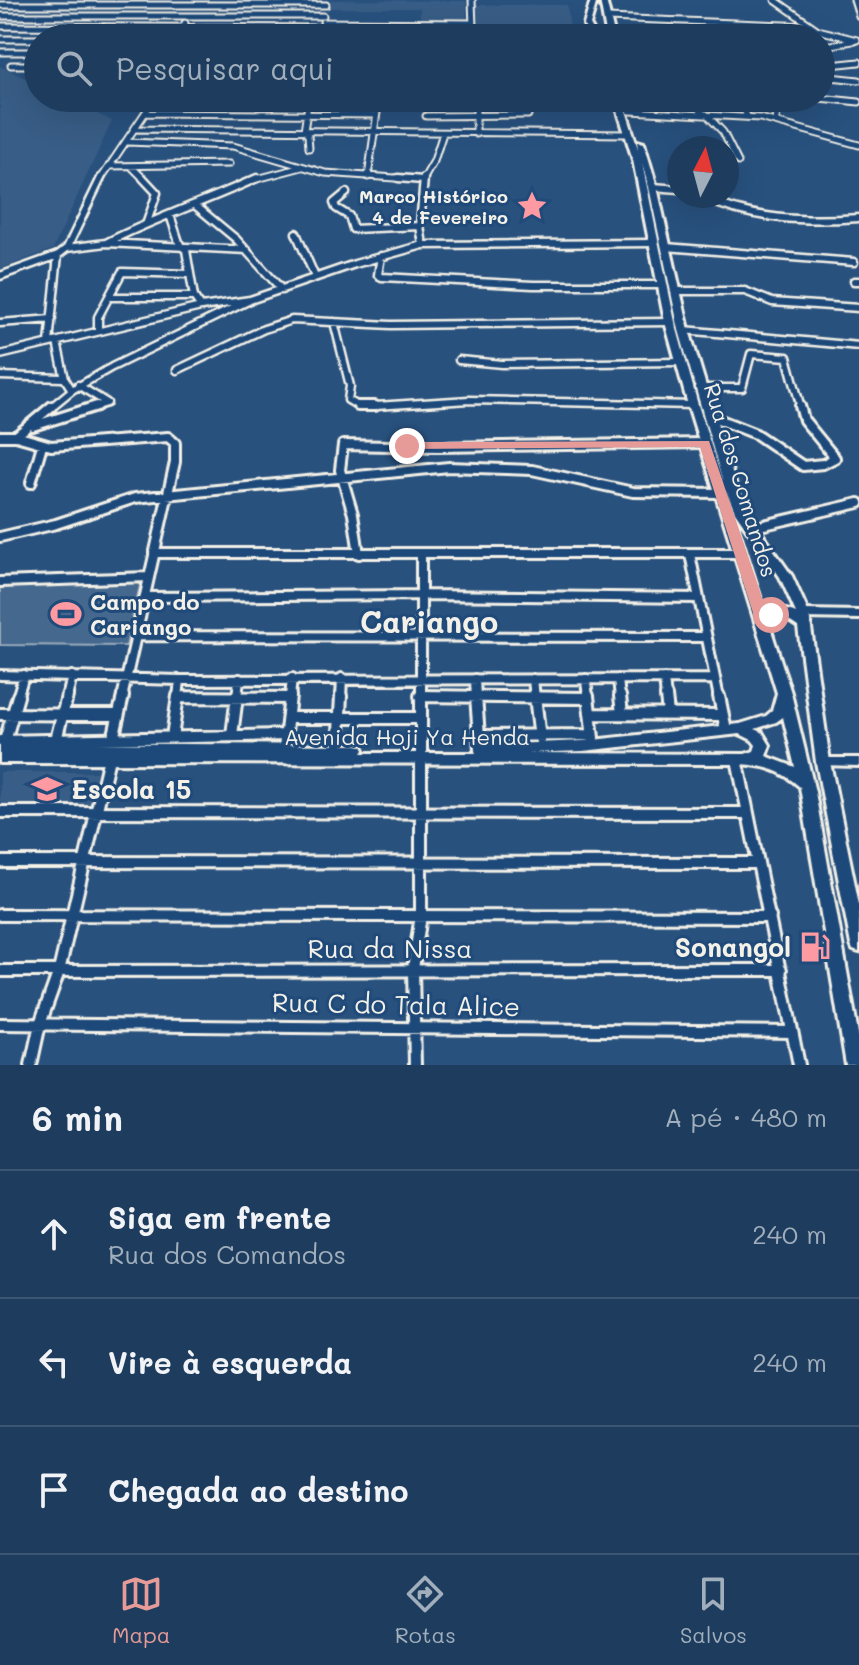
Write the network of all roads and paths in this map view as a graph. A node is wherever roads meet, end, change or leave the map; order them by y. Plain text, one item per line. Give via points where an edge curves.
1 (472, 0) edge
2 (594, 0) edge
3 (603, 0) edge
4 (775, 0) edge
5 (854, 0) edge
6 (193, 2) edge
7 (326, 2) edge
8 (0, 5) edge
9 (0, 16) edge
10 (188, 16) junction
11 (859, 16) edge
12 (608, 19) junction
13 (588, 20) junction
14 (473, 23) joint
15 (185, 24) edge
16 (285, 24) edge
17 (322, 24) edge
18 (435, 24) edge
19 (589, 24) edge
20 (596, 24) edge
21 (600, 24) edge
22 (609, 24) edge
23 (753, 24) edge
24 (809, 24) edge
25 (0, 26) edge
26 (24, 26) edge
27 (835, 36) edge
28 (0, 39) edge
29 (24, 39) edge
30 (858, 40) edge
31 (835, 44) edge
32 (0, 52) edge
33 (24, 52) edge
34 (859, 62) edge
35 (845, 64) junction
36 (11, 65) dead end
37 (24, 65) edge
38 (835, 65) edge
39 (859, 68) edge
40 (835, 77) edge
41 (859, 80) edge
42 (835, 100) edge
43 (859, 102) edge
44 (307, 112) edge
45 (376, 112) edge
46 (476, 112) edge
47 (624, 112) edge
48 (630, 112) edge
49 (667, 112) edge
50 (745, 112) edge
51 (778, 112) edge
52 (146, 113) joint
53 (704, 113) junction
54 (307, 115) junction
55 (376, 115) junction
56 (528, 115) dead end
57 (426, 116) dead end
58 (476, 116) junction
59 (748, 117) junction
60 (775, 121) junction
61 (136, 129) junction
62 (304, 131) junction
63 (374, 131) junction
64 (443, 133) junction
65 (476, 134) junction
66 (629, 134) junction
67 (725, 136) edge
68 (127, 142) junction
69 (859, 145) edge
70 (309, 148) dead end
71 (229, 164) dead end
72 (109, 166) junction
73 (305, 166) junction
74 (132, 167) junction
75 (368, 177) junction
76 (423, 180) junction
77 (653, 187) junction
78 (667, 188) edge
79 (346, 193) dead end
80 (196, 206) junction
81 (729, 208) edge
82 (170, 215) junction
83 (859, 218) edge
84 (147, 222) junction
85 (420, 226) junction
86 (296, 233) dead end
87 (106, 243) junction
88 (654, 243) junction
89 (423, 245) junction
90 (666, 247) junction
91 (67, 248) junction
92 (184, 248) junction
93 (247, 250) junction
94 (58, 255) junction
95 (381, 256) junction
96 (854, 262) dead end
97 (189, 274) junction
98 (0, 276) edge
99 (315, 277) junction
100 (662, 285) junction
101 (282, 290) junction
102 (675, 291) junction
103 (109, 297) junction
104 (194, 297) junction
105 (250, 300) junction
106 (201, 307) junction
107 (859, 308) edge
108 (52, 319) junction
109 (334, 322) junction
110 (670, 322) junction
111 (0, 323) edge
112 (684, 330) junction
113 (98, 331) junction
114 (53, 343) junction
115 (859, 346) edge
116 (0, 355) edge
117 (459, 360) dead end
118 (681, 362) junction
119 (177, 370) dead end
120 (0, 376) edge
121 (63, 378) junction
122 (75, 388) junction
123 (701, 388) junction
124 (693, 405) junction
125 (708, 415) junction
126 (28, 427) junction
127 (0, 436) edge
128 (16, 436) junction
129 (705, 443) junction
130 (42, 445) junction
131 (341, 478) junction
132 (31, 483) dead end
133 (719, 493) junction
134 (168, 494) junction
135 (859, 503) edge
136 (751, 528) junction
137 (0, 537) edge
138 (154, 553) junction
139 (740, 553) junction
140 (359, 554) junction
141 (690, 554) junction
142 (421, 555) junction
143 (149, 577) junction
144 (0, 582) edge
145 (421, 595) junction
146 (145, 597) junction
147 (698, 598) junction
148 (859, 615) edge
149 (803, 619) junction
150 (764, 625) junction
151 (419, 635) junction
152 (136, 636) junction
153 (706, 637) junction
154 (0, 675) edge
155 (24, 675) junction
156 (72, 676) junction
157 (126, 677) junction
158 (292, 678) junction
159 (342, 678) junction
160 (239, 679) junction
161 (420, 679) junction
162 (475, 679) junction
163 (533, 679) junction
164 (586, 679) junction
165 (618, 679) junction
166 (664, 679) junction
167 (713, 679) junction
168 (180, 680) junction
169 (784, 693) junction
170 (420, 696) junction
171 (178, 697) junction
172 (237, 698) junction
173 (290, 698) junction
174 (476, 698) junction
175 (534, 698) junction
176 (588, 698) junction
177 (0, 714) edge
178 (12, 714) junction
179 (590, 714) junction
180 (622, 714) junction
181 (668, 714) junction
182 (62, 715) junction
183 (118, 715) junction
184 (721, 715) junction
185 (288, 718) junction
186 (340, 718) junction
187 (421, 718) junction
188 (734, 730) junction
189 (232, 735) junction
190 (172, 737) junction
191 (593, 739) junction
192 (56, 740) junction
193 (285, 742) junction
194 (540, 742) junction
195 (2, 743) edge
196 (479, 743) junction
197 (111, 748) junction
198 (338, 750) junction
199 (421, 755) junction
200 (0, 758) edge
201 (742, 759) junction
202 (823, 762) junction
203 (859, 762) edge
204 (806, 785) junction
205 (0, 812) edge
206 (95, 812) junction
207 (421, 813) junction
208 (748, 813) junction
209 (0, 862) edge
210 (83, 862) junction
211 (421, 863) junction
212 (758, 863) junction
213 (71, 914) junction
214 (0, 915) edge
215 (421, 915) junction
216 (770, 917) junction
217 (859, 945) edge
218 (413, 969) junction
219 (781, 970) junction
220 (0, 971) edge
221 (59, 971) junction
222 (0, 1024) edge
223 (40, 1024) junction
224 (413, 1026) junction
225 (792, 1032) junction
226 (31, 1065) edge
227 (415, 1065) edge
228 (799, 1065) edge
229 (855, 1065) edge

1 - 14 street
2 - 13 main road
3 - 12 main road
4 - 24 street
5 - 11 street
6 - 7 street
6 - 8 street
6 - 10 street
7 - 17 street
9 - 10 street
10 - 15 street
10 - 16 street
12 - 21 main road
12 - 22 main road
12 - 23 street
13 - 19 main road
13 - 20 main road
14 - 18 street
25 - 26 street
27 - 30 street
28 - 29 street
30 - 31 street
32 - 33 street
34 - 35 street
35 - 38 street
35 - 39 street
36 - 37 street
40 - 41 street
42 - 43 street
44 - 54 street
45 - 55 street
46 - 58 street
47 - 66 main road, Rua dos Comandos
48 - 77 main road, Rua dos Comandos
49 - 53 street
50 - 59 street
51 - 60 street
52 - 54 street
52 - 61 street
53 - 59 street
53 - 67 street
54 - 55 street
54 - 62 street
55 - 63 street
56 - 58 street
57 - 58 street
58 - 65 street
59 - 60 street
60 - 69 street
61 - 62 street
61 - 68 street
62 - 63 street
62 - 70 street
63 - 64 street
63 - 75 street
64 - 65 street
64 - 76 street
65 - 66 street
66 - 88 main road, Rua dos Comandos
68 - 72 street
68 - 73 street via 233,146
71 - 74 street
72 - 74 street
72 - 91 street
73 - 75 street
73 - 80 street via 264,175
74 - 84 street via 157,193
75 - 76 street
76 - 85 street
77 - 78 street
77 - 90 main road, Rua dos Comandos
79 - 85 street via 334,203 349,216 353,229
80 - 82 street
80 - 93 street
81 - 83 street via 825,220
82 - 84 street
82 - 92 street
84 - 87 street
85 - 89 street
86 - 99 street
87 - 91 street
87 - 92 street
88 - 89 street
88 - 100 main road, Rua dos Comandos
89 - 95 street
90 - 96 street
90 - 102 main road, Rua dos Comandos
91 - 94 street
92 - 93 street
92 - 97 street
93 - 101 street
94 - 98 street
94 - 108 street
95 - 99 street
95 - 100 street via 380,277
97 - 103 street via 124,271
97 - 104 street
99 - 101 street
100 - 110 main road, Rua dos Comandos
101 - 105 street
102 - 107 street via 745,291 772,302
102 - 112 main road, Rua dos Comandos
103 - 104 street
103 - 113 street via 97,319
104 - 106 street
105 - 106 street
105 - 122 street
106 - 113 street
108 - 111 street
108 - 114 street
109 - 110 street
109 - 119 street via 281,322
109 - 124 street via 350,386 348,400 360,407 469,400
110 - 118 main road, Rua dos Comandos
112 - 115 street
112 - 123 main road, Rua dos Comandos
113 - 114 street
114 - 116 street
114 - 121 street via 62,353
117 - 118 street
118 - 124 main road, Rua dos Comandos
120 - 121 street
121 - 122 street
122 - 126 street
122 - 126 street via 107,403
123 - 125 main road, Rua dos Comandos
123 - 125 street via 742,388 751,354 787,357 804,420 835,458 795,464 763,438
124 - 129 main road, Rua dos Comandos
125 - 136 main road, Rua dos Comandos via 731,489
126 - 128 street
127 - 128 street
128 - 130 street
129 - 131 street via 346,444 340,448
129 - 133 main road, Rua dos Comandos
130 - 132 street
130 - 134 street via 171,437 176,452
131 - 133 street via 449,467 524,469 633,492
131 - 134 street
131 - 140 street
133 - 139 main road, Rua dos Comandos
134 - 137 street via 132,499
134 - 138 street
135 - 136 street
136 - 149 main road, Rua dos Comandos via 786,576
138 - 140 street
138 - 143 street
139 - 141 street
139 - 150 main road, Rua dos Comandos
140 - 142 street
141 - 142 street
141 - 147 street
142 - 145 street
143 - 144 street
143 - 146 street
145 - 146 street
145 - 147 street
145 - 151 street
146 - 152 street
147 - 153 street
148 - 149 street
149 - 150 main road via 782,612
149 - 202 main road, Rua dos Comandos
150 - 169 main road, Rua dos Comandos
151 - 152 street
151 - 153 street
151 - 161 street
152 - 157 street
153 - 167 street
154 - 155 street
155 - 156 street
155 - 178 street
156 - 157 street
156 - 182 street
157 - 168 street
157 - 183 street
158 - 159 street
158 - 160 street
158 - 173 street
159 - 161 street
159 - 186 street
160 - 168 street
160 - 172 street
161 - 162 street
161 - 170 street
162 - 163 street
162 - 174 street
163 - 164 street
163 - 175 street
164 - 165 street
164 - 176 street
165 - 166 street
165 - 180 street
166 - 167 street
166 - 181 street
167 - 184 street
168 - 171 street
169 - 188 main road, Avenida Hoji Ya Henda via 771,719
169 - 204 main road, Rua dos Comandos
170 - 174 street
170 - 187 street
171 - 172 street
171 - 190 street
172 - 173 street
172 - 189 street
173 - 185 street
174 - 175 street
174 - 196 street
175 - 176 street
175 - 194 street
176 - 179 street
177 - 178 street
178 - 182 street
178 - 195 street
179 - 180 street
179 - 191 street
180 - 181 street
181 - 184 street
182 - 183 street
182 - 192 street
183 - 197 street
184 - 188 street
185 - 186 street
185 - 193 street
186 - 187 street
186 - 198 street
187 - 199 street
188 - 191 main road, Avenida Hoji Ya Henda
188 - 201 main road via 757,736 763,745 760,754
189 - 190 street
189 - 193 street
190 - 197 street
191 - 194 main road, Avenida Hoji Ya Henda
192 - 195 street
192 - 197 street
193 - 197 main road, Avenida Hoji Ya Henda
193 - 198 main road, Avenida Hoji Ya Henda
194 - 196 main road, Avenida Hoji Ya Henda
195 - 197 main road, Avenida Hoji Ya Henda
196 - 199 main road, Avenida Hoji Ya Henda
197 - 199 main road, Avenida Hoji Ya Henda
197 - 200 main road, Avenida Hoji Ya Henda
197 - 206 street
198 - 199 main road, Avenida Hoji Ya Henda
199 - 201 main road, Avenida Hoji Ya Henda
199 - 207 street
201 - 204 main road, Avenida Hoji Ya Henda via 780,765
201 - 208 street
202 - 203 street
202 - 217 main road, Rua dos Comandos
204 - 229 main road, Rua dos Comandos
205 - 206 street
206 - 207 street
206 - 210 street
207 - 208 street
207 - 211 street
208 - 212 street
209 - 210 street
210 - 211 street
210 - 213 street
211 - 212 street
211 - 215 street
212 - 216 street
213 - 214 street
213 - 215 street
213 - 221 street
215 - 216 street
215 - 218 street
216 - 219 street
218 - 219 street, Rua da Nissa
218 - 221 street, Rua da Nissa
218 - 224 street
219 - 225 street
220 - 221 street, Rua da Nissa
221 - 223 street
222 - 223 street, Rua C do Tala Alice
223 - 224 street, Rua C do Tala Alice
223 - 226 street
224 - 225 street, Rua C do Tala Alice
224 - 227 street
225 - 228 street

